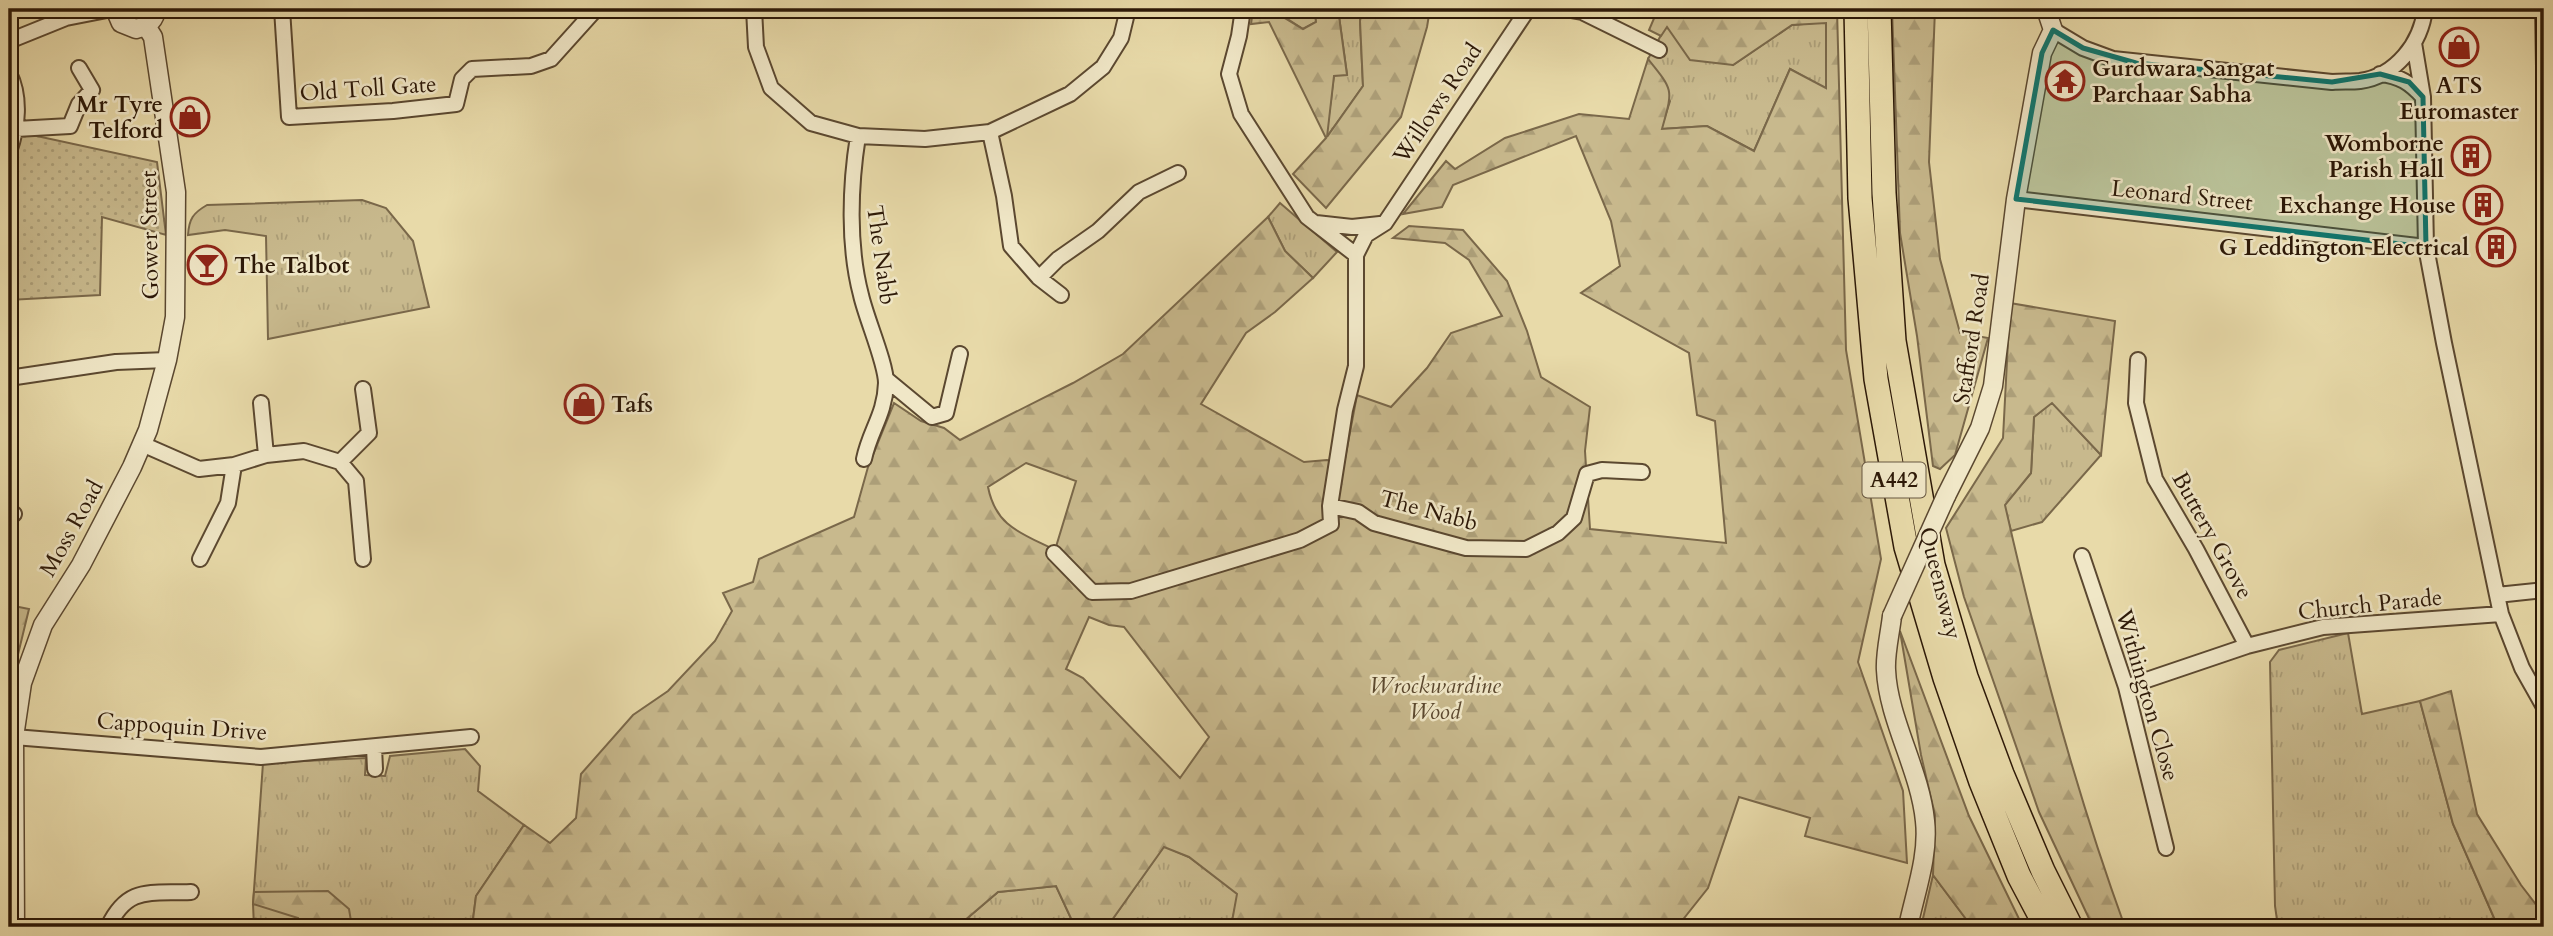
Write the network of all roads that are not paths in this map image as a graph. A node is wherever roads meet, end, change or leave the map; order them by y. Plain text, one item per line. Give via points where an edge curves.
1 (113, 9) edge
2 (156, 9) edge
3 (282, 9) edge
4 (596, 9) edge
5 (754, 9) edge
6 (1128, 9) edge
7 (1243, 9) edge
8 (1528, 9) edge
9 (1565, 9) edge
10 (1856, 9) edge
11 (1879, 9) edge
12 (2046, 9) edge
13 (2424, 9) edge
14 (2543, 9) edge
15 (146, 26) junction
16 (2053, 30) junction
17 (9, 41) edge
18 (2414, 43) junction
19 (1660, 50) dead end
20 (79, 68) dead end
21 (2544, 68) edge
22 (9, 73) edge
23 (2381, 74) junction
24 (2423, 97) junction
25 (16, 129) junction
26 (990, 132) junction
27 (858, 136) junction
28 (9, 152) edge
29 (1178, 173) dead end
30 (2016, 199) junction
31 (1315, 223) junction
32 (1385, 223) junction
33 (2426, 247) junction
34 (1356, 255) junction
35 (1039, 278) junction
36 (1061, 295) dead end
37 (960, 354) dead end
38 (167, 360) junction
39 (2138, 360) dead end
40 (9, 378) edge
41 (886, 379) junction
42 (363, 389) dead end
43 (261, 403) dead end
44 (142, 444) junction
45 (266, 455) junction
46 (864, 459) dead end
47 (340, 462) junction
48 (234, 465) junction
49 (1642, 472) dead end
50 (1330, 506) junction
51 (1054, 553) dead end
52 (2082, 556) dead end
53 (200, 559) dead end
54 (363, 559) dead end
55 (2544, 590) edge
56 (2497, 595) junction
57 (2501, 614) junction
58 (2248, 646) junction
59 (15, 683) edge
60 (2126, 687) junction
61 (2544, 707) edge
62 (14, 737) junction
63 (471, 737) dead end
64 (374, 747) junction
65 (375, 769) dead end
66 (2166, 848) dead end
67 (191, 892) dead end
68 (15, 927) edge
69 (108, 927) edge
70 (1908, 927) edge
71 (2046, 927) edge
72 (2071, 927) edge

1 - 15 street via 129,28
1 - 17 street via 66,18
2 - 15 street
3 - 4 street, Old Toll Gate via 289,117 456,104 462,79 472,69 531,66 551,59
5 - 27 street via 756,47 771,88 811,123
6 - 26 street via 1121,38 1103,67 1070,94
7 - 31 street via 1229,74 1241,114
8 - 32 street, Willows Road
9 - 19 street via 1582,12
10 - 71 highway, Queensway / A442 via 1860,198 1876,379 1906,547 1944,678 1981,782 2019,876
11 - 72 highway, Queensway / A442 via 1894,341 1933,565 2001,774
12 - 16 street
13 - 18 street
14 - 21 street
15 - 38 street, Gower Street via 153,37 176,192 175,317
16 - 23 street via 2113,59 2332,82 2362,81
16 - 30 street, Stafford Road via 2042,53
18 - 23 street
18 - 24 street
20 - 25 street via 92,90 79,104 70,126
22 - 25 street via 14,84
23 - 24 street via 2409,82
24 - 33 street
25 - 28 street
26 - 27 street via 925,139
26 - 35 street via 1012,246
27 - 41 street, The Nabb via 851,179 852,226 860,293
29 - 35 street via 1139,192
30 - 33 street, Leonard Street
30 - 70 street, Stafford Road, bridge via 1993,386 1980,428 1892,617 1886,670 1926,825
31 - 32 street via 1352,227
31 - 34 street
32 - 34 street via 1366,235
33 - 56 street
34 - 50 street via 1356,366
35 - 36 street
37 - 41 street via 946,413 932,417
38 - 40 street via 116,362
38 - 44 street, Moss Road
39 - 58 street, Buttery Grove via 2136,403 2155,480
41 - 46 street via 885,400
42 - 47 street via 369,433
43 - 45 street
44 - 48 street via 199,469
44 - 59 street, Moss Road
45 - 47 street via 304,451
45 - 48 street
47 - 54 street via 356,481
48 - 53 street via 228,503
49 - 50 street, The Nabb via 1587,474 1574,518 1559,533 1526,549 1466,548
50 - 51 street via 1331,524 1300,540 1131,592 1092,592
52 - 60 street, Withington Close
55 - 56 street
56 - 57 street
57 - 58 street, Church Parade via 2329,626
57 - 61 street via 2522,668
58 - 60 street, Church Parade
59 - 62 street, Moss Road
60 - 66 street, Withington Close
62 - 64 street, Cappoquin Drive via 261,757
62 - 68 street, Moss Road
63 - 64 street, Cappoquin Drive
64 - 65 street
67 - 69 street via 135,894 117,909

